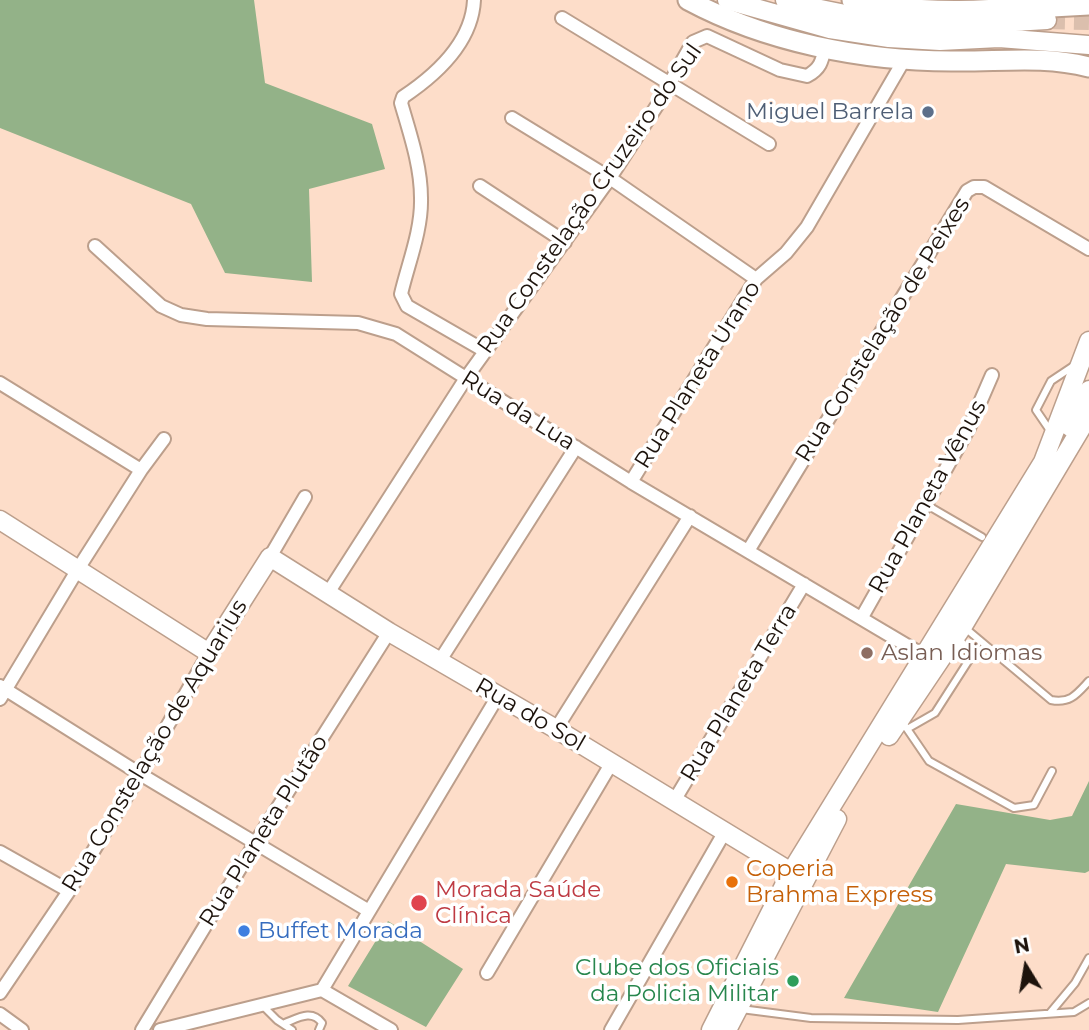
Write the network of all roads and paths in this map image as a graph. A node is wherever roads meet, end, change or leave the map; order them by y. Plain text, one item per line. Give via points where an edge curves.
1 (474, 0) edge
2 (688, 0) edge
3 (727, 0) edge
4 (785, 0) edge
5 (1066, 0) edge
6 (862, 1) edge
7 (1089, 5) edge
8 (1033, 6) junction
9 (562, 18) dead end
10 (1047, 20) tunnel mouth
11 (1089, 45) edge
12 (825, 47) junction
13 (904, 60) junction
14 (1060, 60) junction
15 (1089, 60) edge
16 (1089, 67) edge
17 (669, 84) junction
18 (512, 118) dead end
19 (769, 144) dead end
20 (610, 178) junction
21 (480, 186) dead end
22 (565, 242) junction
23 (94, 246) dead end
24 (1089, 249) edge
25 (756, 279) junction
26 (1089, 341) edge
27 (485, 351) junction
28 (1082, 360) junction
29 (992, 375) dead end
30 (466, 378) junction
31 (0, 383) edge
32 (1089, 390) edge
33 (1089, 415) edge
34 (1053, 436) junction
35 (164, 439) dead end
36 (576, 447) junction
37 (1043, 462) junction
38 (141, 470) junction
39 (631, 482) junction
40 (305, 496) dead end
41 (927, 505) junction
42 (690, 516) junction
43 (0, 520) edge
44 (987, 540) junction
45 (748, 551) junction
46 (270, 557) junction
47 (78, 569) junction
48 (804, 584) junction
49 (328, 593) junction
50 (862, 617) junction
51 (960, 630) junction
52 (389, 632) junction
53 (209, 653) junction
54 (923, 655) junction
55 (439, 662) junction
56 (1089, 681) edge
57 (2, 692) edge
58 (498, 696) junction
59 (903, 724) junction
60 (556, 729) junction
61 (611, 764) junction
62 (1052, 771) dead end
63 (140, 774) junction
64 (674, 801) junction
65 (724, 833) junction
66 (256, 842) junction
67 (0, 852) edge
68 (791, 872) junction
69 (69, 891) junction
70 (369, 911) junction
71 (1089, 958) edge
72 (487, 973) dead end
73 (321, 990) junction
74 (0, 993) edge
75 (1089, 1003) edge
76 (262, 1005) junction
77 (738, 1008) junction
78 (1049, 1013) junction
79 (0, 1014) edge
80 (276, 1020) junction
81 (285, 1023) junction
82 (374, 1026) edge
83 (22, 1030) edge
84 (142, 1030) edge
85 (160, 1030) edge
86 (277, 1030) edge
87 (292, 1030) edge
88 (319, 1030) edge
89 (391, 1030) edge
90 (611, 1030) edge
91 (711, 1030) edge
92 (727, 1030) edge

1 - 27 street via 473,16 447,62 401,103 417,159 421,199 401,294 407,306
2 - 12 main road via 733,21
3 - 11 main road via 830,29 889,38 999,38
4 - 10 main road via 877,21 967,25
5 - 8 main road
6 - 8 main road via 929,9
7 - 8 main road
9 - 17 street
12 - 13 main road
12 - 17 street, Rua Constelação Cruzeiro do Sul via 822,63 807,76 780,70 707,36 693,42
13 - 14 main road
13 - 25 street, Rua Planeta Urano via 807,227
14 - 15 main road
14 - 16 main road
17 - 19 street
17 - 20 street, Rua Constelação Cruzeiro do Sul
18 - 20 street
20 - 22 street, Rua Constelação Cruzeiro do Sul
20 - 25 street
21 - 22 street
22 - 27 street, Rua Constelação Cruzeiro do Sul
23 - 30 street, Rua da Lua via 161,306 181,315 371,325 396,334
24 - 45 street, Rua Constelação de Peixes via 984,187 967,191
25 - 39 street, Rua Planeta Urano
26 - 28 main road
27 - 30 street, Rua Constelação Cruzeiro do Sul
28 - 34 main road
28 - 34 lane via 1052,381 1036,410
29 - 41 street, Rua Planeta Vênus
30 - 36 street, Rua da Lua
30 - 49 street, Rua Constelação Cruzeiro do Sul
31 - 38 street
32 - 37 main road via 1063,438
33 - 51 main road
34 - 37 main road
35 - 38 street
36 - 39 street, Rua da Lua
36 - 55 street
37 - 44 main road
38 - 47 street
39 - 42 street, Rua da Lua
40 - 46 street, Rua Constelação de Aquarius
41 - 44 lane
41 - 50 street, Rua Planeta Vênus
42 - 45 street, Rua da Lua
42 - 60 street
43 - 47 main road
44 - 54 main road
45 - 48 street, Rua da Lua
46 - 49 main road, Rua do Sol
46 - 53 main road, Rua Constelação de Aquarius
47 - 53 main road
47 - 57 street
48 - 50 street, Rua da Lua
48 - 64 street, Rua Planeta Terra
49 - 52 main road, Rua do Sol
50 - 54 street, Rua da Lua
51 - 56 lane via 1051,700 1074,698
51 - 59 main road
51 - 59 lane via 969,660 935,713
52 - 55 main road, Rua do Sol
52 - 66 street, Rua Planeta Plutão
53 - 63 street, Rua Constelação de Aquarius
54 - 68 main road
55 - 58 main road, Rua do Sol
57 - 63 street
58 - 60 main road, Rua do Sol
58 - 70 street
59 - 62 lane via 929,761 1014,808 1034,805
59 - 77 main road via 842,809
60 - 61 main road, Rua do Sol
61 - 64 main road, Rua do Sol
61 - 72 street
63 - 66 street
63 - 69 street, Rua Constelação de Aquarius
64 - 65 main road, Rua do Sol
65 - 68 main road, Rua do Sol
65 - 90 street
66 - 70 street
66 - 84 street, Rua Planeta Plutão
67 - 69 street
68 - 91 main road
69 - 74 street, Rua Constelação de Aquarius
70 - 73 street
71 - 78 lane
73 - 76 street
73 - 82 street
75 - 78 lane via 1074,1012
76 - 80 lane
76 - 85 street
77 - 78 lane via 811,1018 958,1020
77 - 92 main road
79 - 83 street
80 - 81 lane
80 - 86 lane
81 - 87 lane
81 - 88 lane via 302,1015 314,1016 323,1023
82 - 89 street

